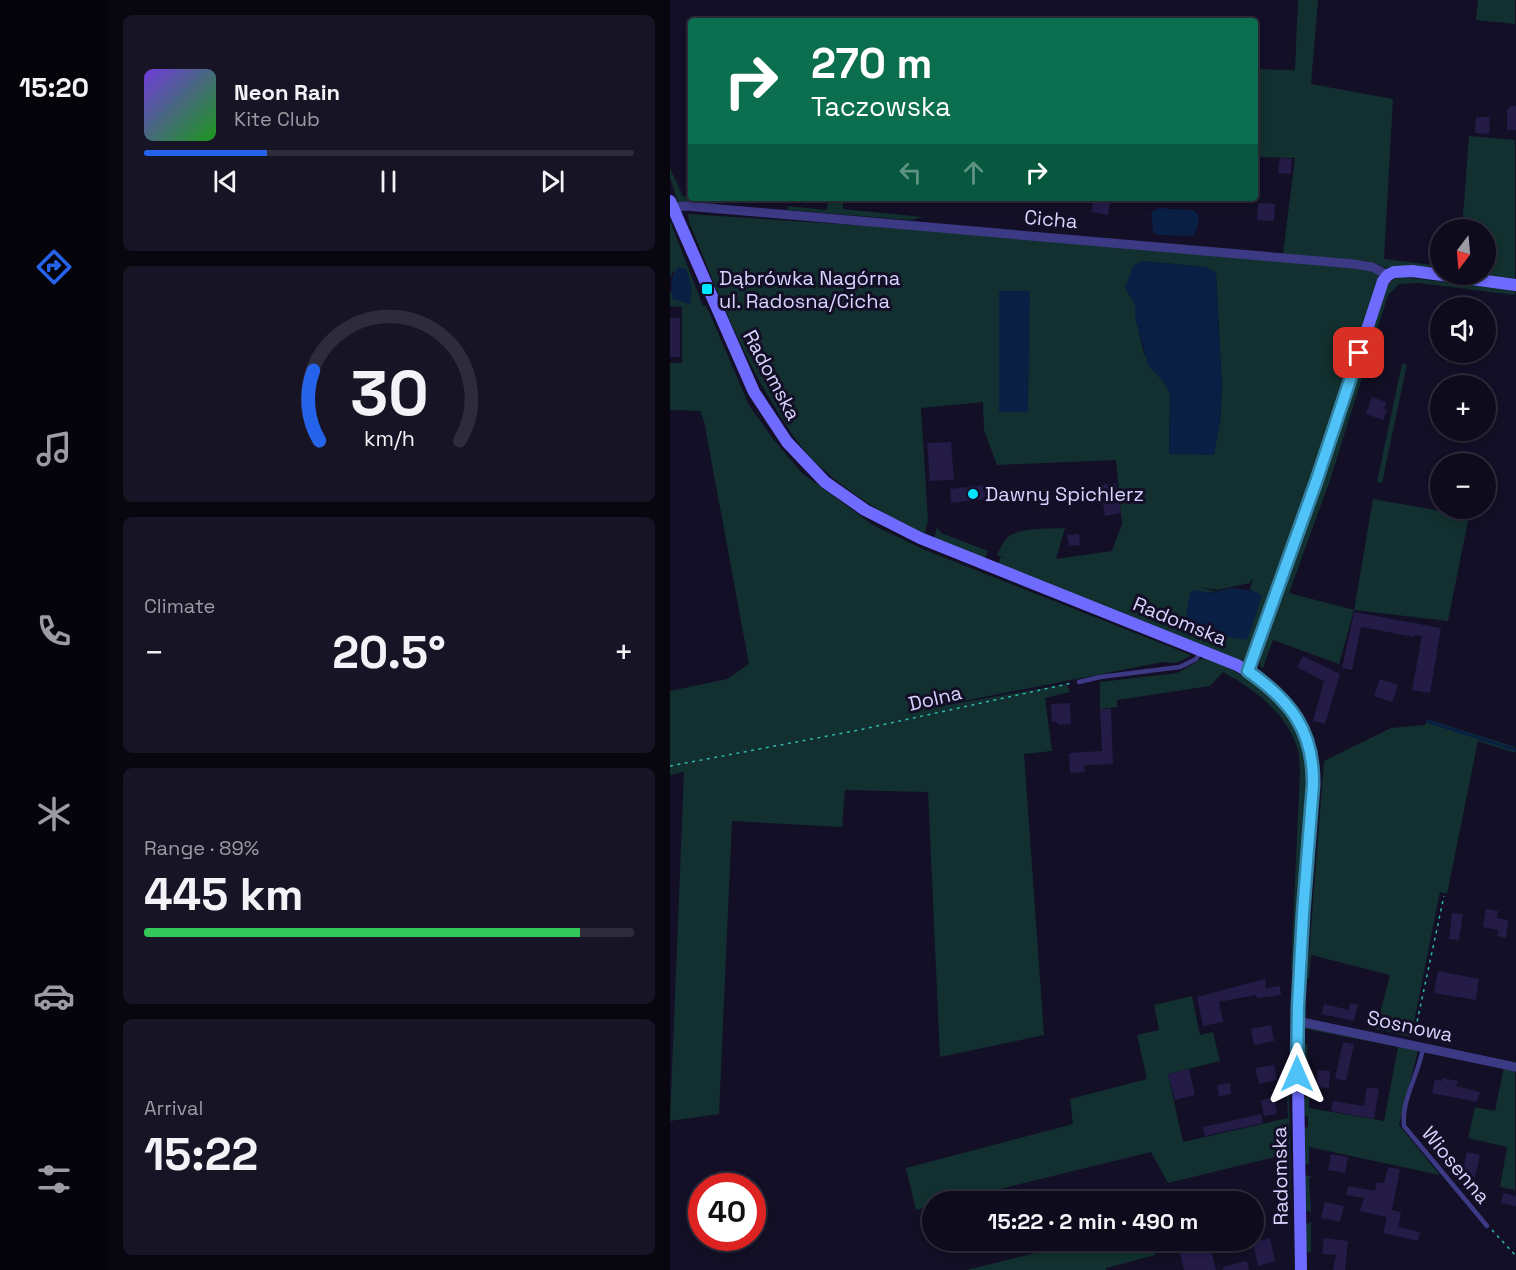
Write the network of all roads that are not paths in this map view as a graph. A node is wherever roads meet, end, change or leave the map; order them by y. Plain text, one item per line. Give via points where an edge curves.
1 (671, 205) edge
2 (1388, 275) junction
3 (1516, 285) edge
4 (1201, 650) junction
5 (1248, 671) junction
6 (1079, 682) road end
7 (1297, 1021) junction
8 (1423, 1047) junction
9 (1516, 1066) edge
10 (1487, 1226) road end
11 (1301, 1270) edge

1 - 2 street, Cicha via 1354,264
1 - 4 street, Radomska via 754,392 787,442 825,482 865,510 920,538
2 - 3 street via 1402,271
2 - 5 street via 1380,288
4 - 5 street, Radomska
4 - 6 lane via 1196,659 1180,667
5 - 7 street, Radomska via 1268,685 1294,714 1312,758
7 - 8 street, Sosnowa
7 - 11 street, Radomska
8 - 9 street, Sosnowa
8 - 10 lane, Wiosenna via 1404,1126

